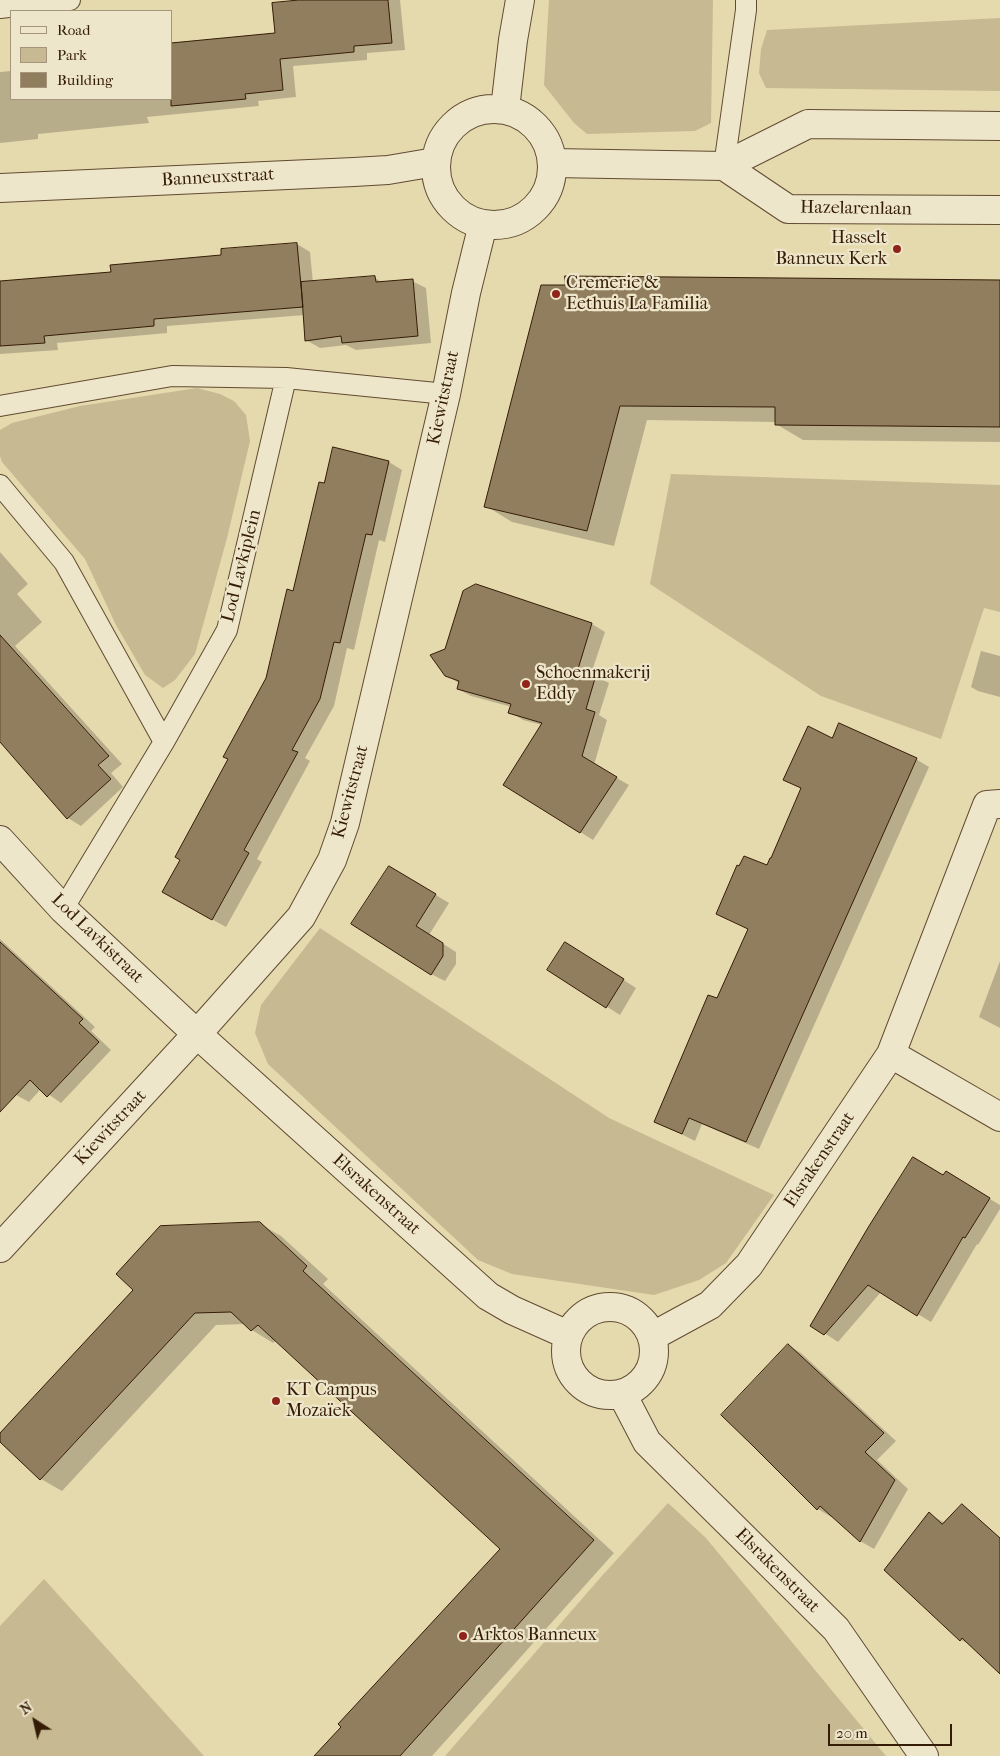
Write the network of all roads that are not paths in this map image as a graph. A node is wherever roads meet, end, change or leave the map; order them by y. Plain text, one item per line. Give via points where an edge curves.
1 (70, 0) edge
2 (520, 0) edge
3 (746, 0) edge
4 (0, 8) edge
5 (505, 109) junction
6 (1000, 126) edge
7 (435, 162) junction
8 (553, 164) junction
9 (724, 166) junction
10 (0, 188) edge
11 (1000, 210) edge
12 (483, 224) junction
13 (286, 378) junction
14 (446, 394) junction
15 (0, 406) edge
16 (0, 485) edge
17 (164, 742) junction
18 (1000, 804) edge
19 (0, 840) edge
20 (63, 909) junction
21 (197, 1034) junction
22 (891, 1054) junction
23 (1000, 1116) edge
24 (0, 1248) edge
25 (568, 1335) junction
26 (653, 1336) junction
27 (622, 1394) junction
28 (924, 1756) edge

1 - 4 lane
2 - 5 street
3 - 9 lane
5 - 7 street via 485,109 466,116 450,128
5 - 8 street via 517,112 538,128 546,138
6 - 9 street via 808,124
7 - 10 street, Banneuxstraat via 388,170
7 - 12 street via 444,198 454,210
8 - 9 street
8 - 12 street via 552,181 533,211 518,221 501,225
9 - 11 street, Hazelarenlaan via 788,209
12 - 14 street, Kiewitstraat
13 - 14 lane
13 - 15 lane via 172,376
13 - 17 lane, Lod Lavkiplein via 226,630
14 - 21 street, Kiewitstraat via 345,823 332,860 301,917
16 - 17 lane via 64,562
17 - 20 lane, Lod Lavkiplein
18 - 22 street, Elsrakenstraat via 987,805
19 - 20 street, Lod Lavkistraat
20 - 21 street, Lod Lavkistraat
21 - 24 street, Kiewitstraat
21 - 25 street, Elsrakenstraat via 488,1296
22 - 23 street
22 - 26 street, Elsrakenstraat via 749,1265 710,1305
25 - 26 street via 578,1319 593,1309 611,1306 629,1310 644,1320
25 - 27 street via 565,1354 572,1373 584,1388 602,1395
26 - 27 street via 655,1354 650,1372 638,1386
27 - 28 street, Elsrakenstraat via 647,1442 836,1629

